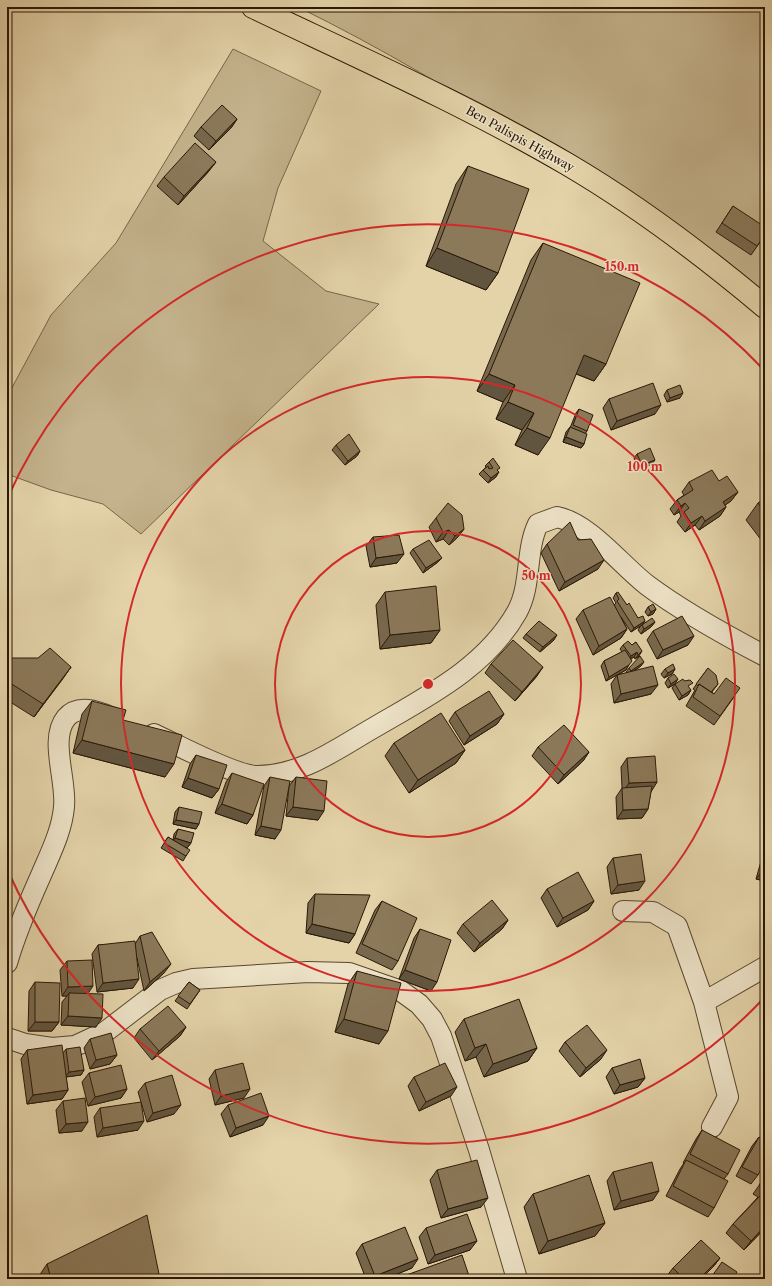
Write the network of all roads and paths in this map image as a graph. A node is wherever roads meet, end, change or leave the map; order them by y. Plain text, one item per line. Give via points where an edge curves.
1 (253, 7) edge
2 (763, 303) edge
3 (765, 656) edge
4 (623, 912) dead end
5 (7, 963) edge
6 (765, 967) edge
7 (704, 1002) junction
8 (7, 1038) edge
9 (712, 1127) dead end
10 (517, 1279) edge

1 - 2 main road, Ben Palispis Highway via 436,94 567,164 665,228
3 - 5 street via 733,640 647,585 578,524 557,517 538,524 533,534 524,592 518,611 498,641 469,668 432,695 310,765 281,774 255,776 230,769 95,710 73,712 60,728 58,740 64,789 61,826
4 - 7 street via 653,912 677,926
6 - 7 street
7 - 9 street via 728,1097
8 - 10 street via 52,1048 75,1046 105,1032 160,990 193,979 349,973 401,991 419,1004 432,1019 441,1036 479,1150

